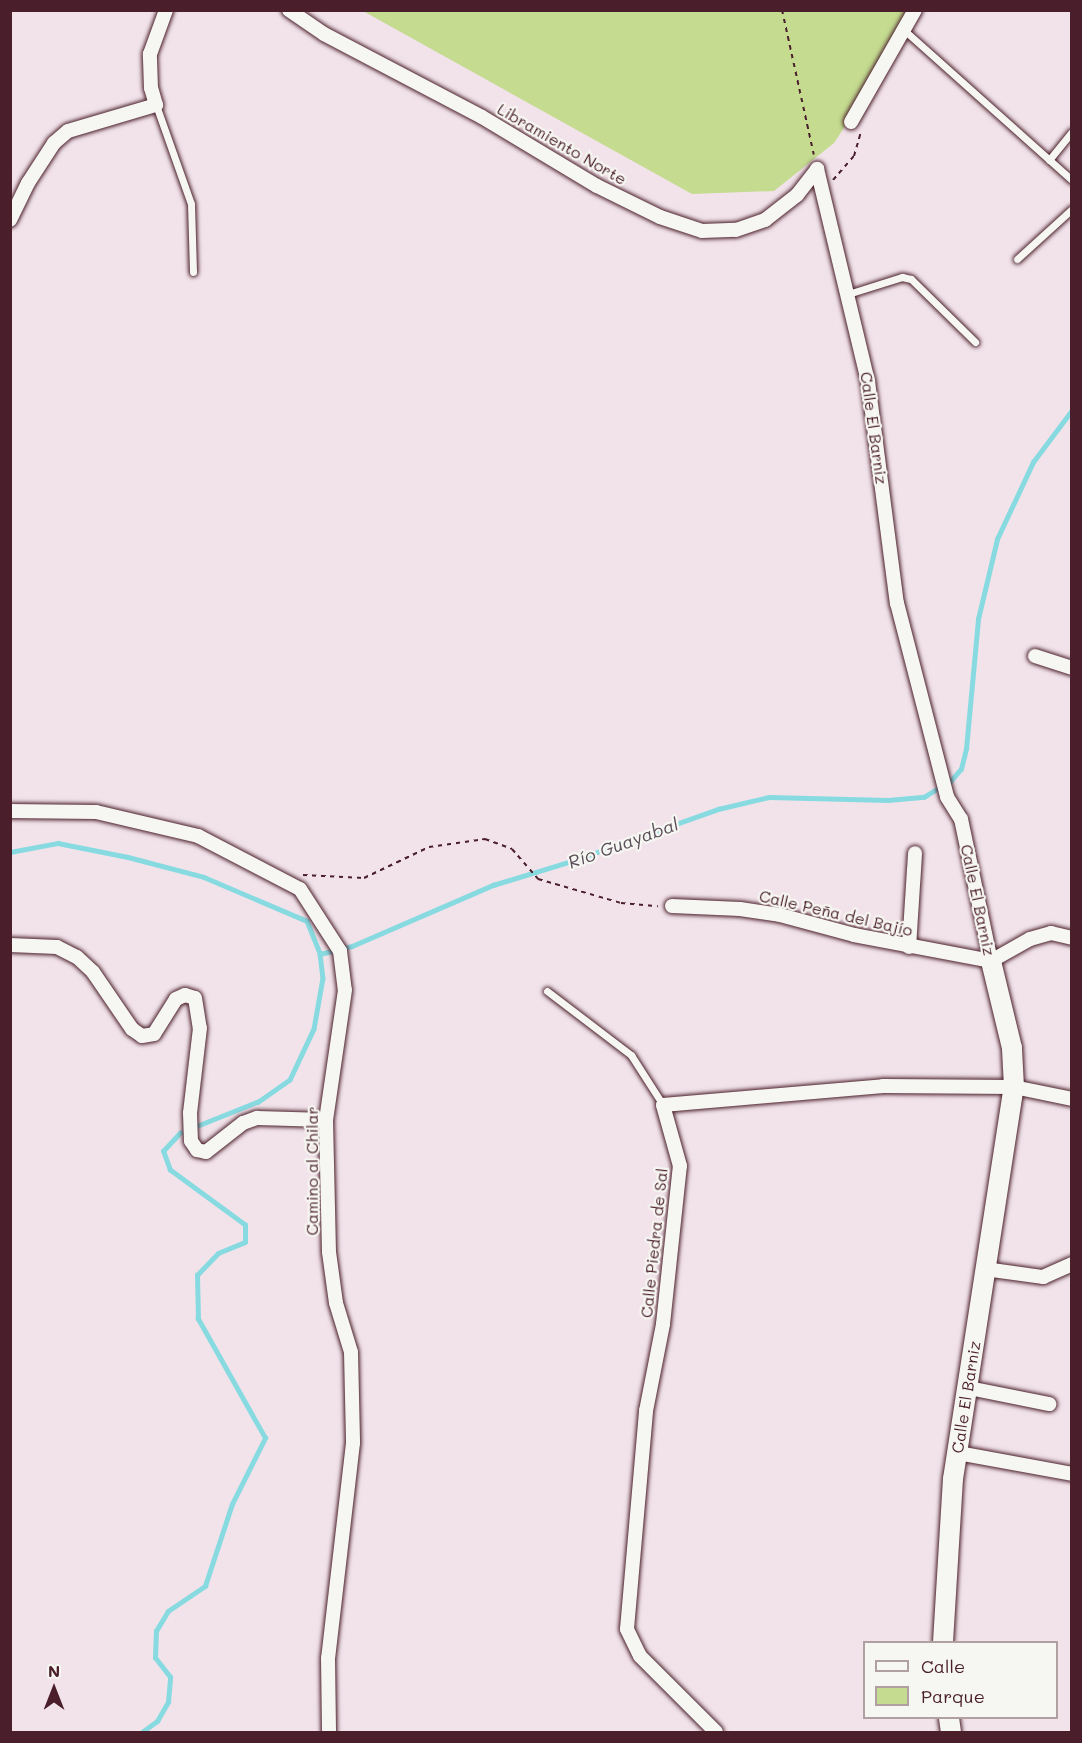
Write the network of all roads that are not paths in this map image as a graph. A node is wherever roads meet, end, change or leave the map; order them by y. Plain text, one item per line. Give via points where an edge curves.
1 (166, 10) edge
2 (289, 10) edge
3 (915, 10) edge
4 (904, 30) junction
5 (156, 105) junction
6 (851, 122) dead end
7 (1071, 132) edge
8 (1049, 160) junction
9 (817, 169) joint
10 (1071, 180) edge
11 (1071, 209) edge
12 (10, 220) edge
13 (1017, 259) dead end
14 (193, 272) dead end
15 (848, 294) junction
16 (975, 342) dead end
17 (1035, 656) dead end
18 (1071, 668) edge
19 (10, 811) edge
20 (915, 853) dead end
21 (672, 906) road end
22 (1071, 938) edge
23 (10, 945) edge
24 (909, 947) junction
25 (991, 962) junction
26 (547, 991) dead end
27 (1014, 1087) junction
28 (1071, 1100) edge
29 (663, 1105) junction
30 (326, 1120) junction
31 (1071, 1264) edge
32 (985, 1269) junction
33 (969, 1388) junction
34 (1049, 1404) dead end
35 (958, 1453) junction
36 (1071, 1474) edge
37 (943, 1641) edge
38 (329, 1732) edge
39 (716, 1732) edge

1 - 5 street via 150,54
2 - 9 street, Libramiento Norte via 324,34 482,117 597,186 660,217 702,231 736,230 765,220 797,195
3 - 4 street
4 - 6 street
4 - 8 lane
5 - 12 street via 68,131 54,143
5 - 14 lane via 191,204
7 - 8 lane
8 - 10 lane
9 - 15 street, Calle El Barniz
11 - 13 lane
15 - 16 lane via 902,277 911,279
15 - 25 street, Calle El Barniz via 868,381 897,603 947,797 960,819
17 - 18 street
19 - 30 street, Camino al Chilar via 96,812 198,836 300,889 339,949 345,990
20 - 24 street
21 - 24 street, Calle Peña del Bajío via 780,915
22 - 25 street via 1051,933 1030,939
23 - 30 street via 57,947 77,957 93,972 132,1029 142,1036 154,1034 176,999 185,995 195,998 200,1028 190,1113 191,1141 196,1150 206,1152 243,1123 257,1118
24 - 25 street, Calle Peña del Bajío
25 - 27 street, Calle El Barniz via 1012,1048
26 - 29 lane via 631,1055
27 - 28 street
27 - 29 street via 883,1086
27 - 32 street, Calle El Barniz
29 - 39 street, Calle Piedra de Sal via 680,1166 663,1324 646,1411 627,1629 640,1656
30 - 38 street, Camino al Chilar via 329,1252 336,1303 351,1352 353,1443 328,1658
31 - 32 street via 1043,1276
32 - 33 street, Calle El Barniz
33 - 34 street
33 - 35 street, Calle El Barniz
35 - 36 street
35 - 37 street, Calle El Barniz

